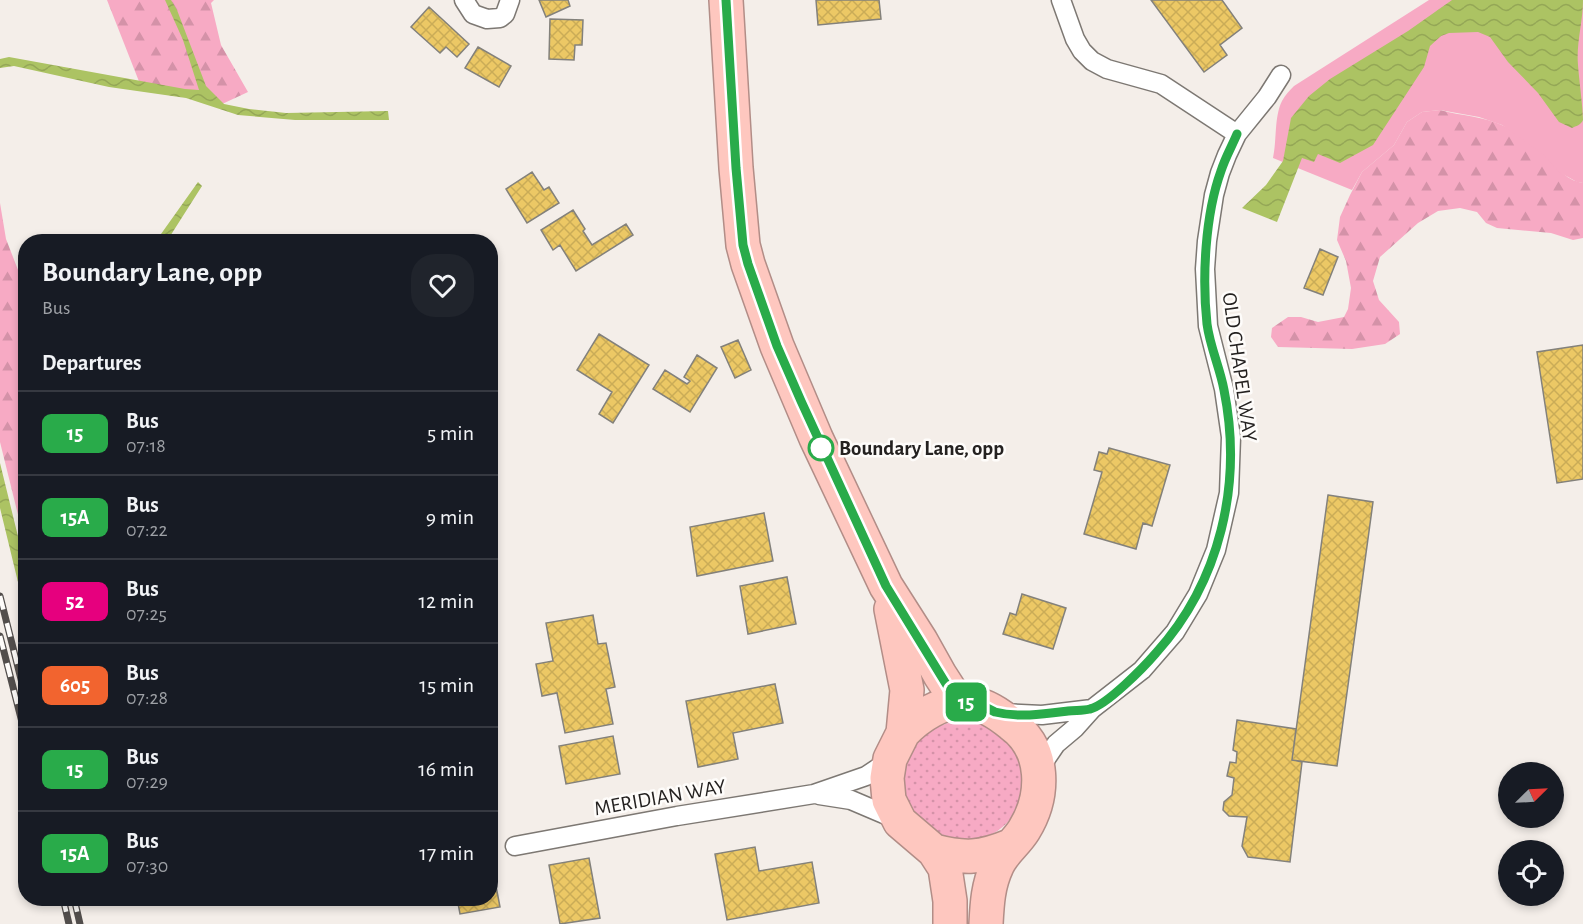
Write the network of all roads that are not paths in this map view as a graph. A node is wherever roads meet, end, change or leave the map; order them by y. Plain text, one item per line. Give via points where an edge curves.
1 (464, 0) edge
2 (510, 0) edge
3 (726, 0) edge
4 (1061, 0) edge
5 (1281, 75) dead end
6 (1237, 134) junction
7 (886, 586) junction
8 (963, 702) junction
9 (1092, 709) junction
10 (996, 712) junction
11 (896, 746) junction
12 (1039, 769) junction
13 (814, 794) junction
14 (900, 822) junction
15 (514, 846) dead end
16 (1010, 846) junction
17 (934, 851) junction
18 (950, 924) edge
19 (986, 924) edge

1 - 2 street via 473,14 487,19 505,14
3 - 7 highway via 736,168 748,264 790,377
4 - 6 street via 1075,39 1092,61 1161,84
5 - 6 street, OLD CHAPEL WAY
6 - 9 street, OLD CHAPEL WAY via 1214,195 1205,269 1208,326 1231,437 1229,493 1216,550 1198,594 1175,632 1142,670
7 - 8 highway via 951,692
7 - 11 highway via 907,690
8 - 10 highway
8 - 11 highway via 916,720
9 - 10 street, OLD CHAPEL WAY via 1042,716
9 - 12 street, OLD CHAPEL WAY via 1056,744
10 - 12 highway via 1020,730
11 - 13 street, MERIDIAN WAY via 866,777
11 - 14 highway via 887,778 889,800
12 - 16 highway via 1039,794 1032,816
13 - 14 street, MERIDIAN WAY via 851,800
13 - 15 street, MERIDIAN WAY
14 - 17 highway
16 - 17 highway via 975,858
16 - 19 highway via 991,880
17 - 18 highway via 945,868

